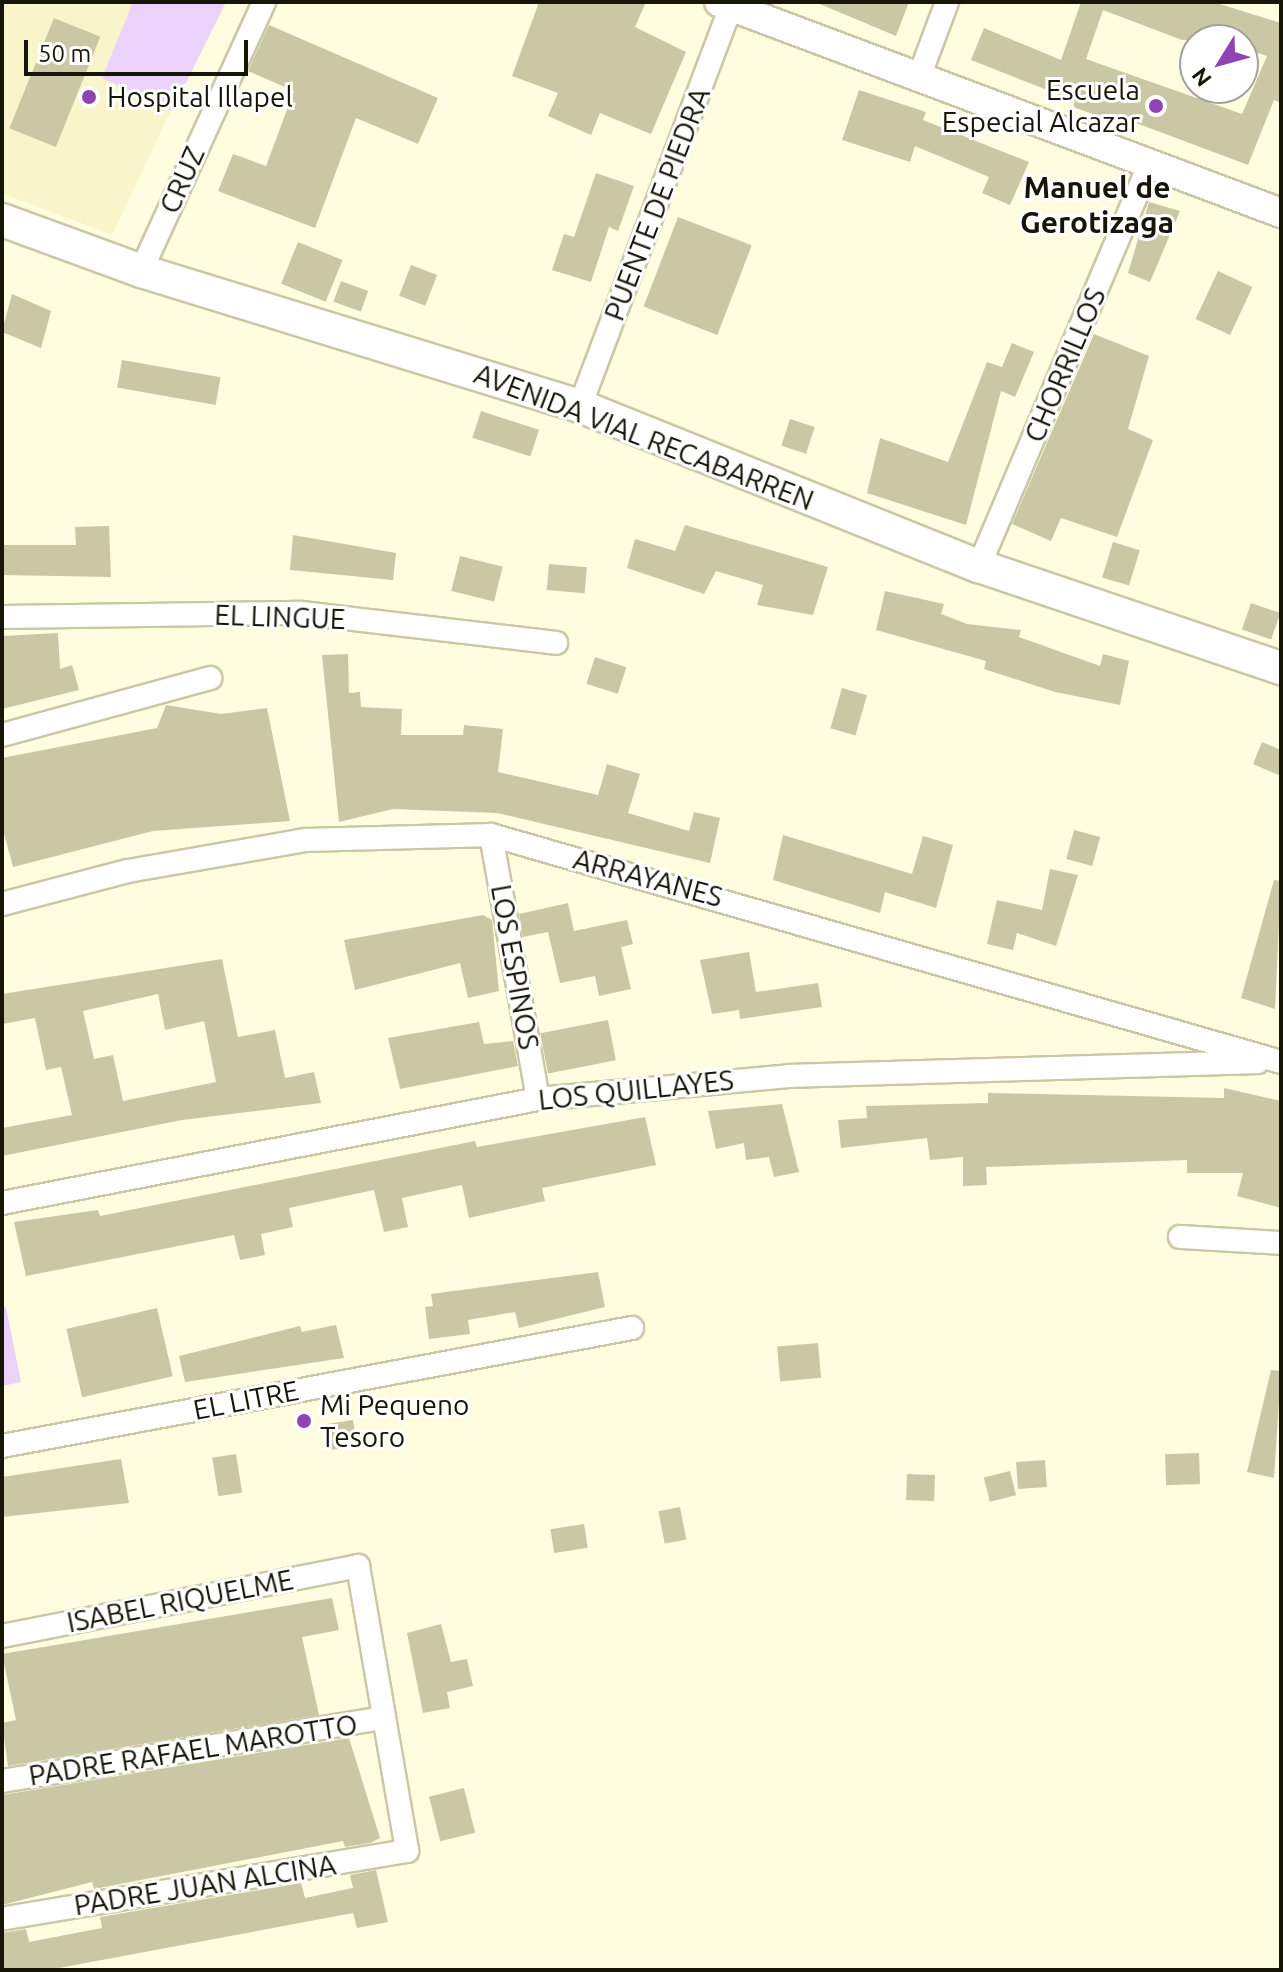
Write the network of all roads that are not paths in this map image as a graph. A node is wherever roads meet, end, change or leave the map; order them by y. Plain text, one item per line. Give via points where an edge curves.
1 (264, 2) edge
2 (947, 2) edge
3 (728, 4) edge
4 (919, 77) junction
5 (1150, 164) junction
6 (1281, 213) edge
7 (2, 220) edge
8 (141, 271) junction
9 (580, 406) junction
10 (979, 566) junction
11 (2, 617) edge
12 (556, 643) dead end
13 (1281, 668) edge
14 (210, 678) dead end
15 (2, 735) edge
16 (491, 835) junction
17 (2, 904) edge
18 (1280, 1062) edge
19 (538, 1099) junction
20 (2, 1203) edge
21 (1180, 1237) dead end
22 (1281, 1243) edge
23 (632, 1328) dead end
24 (2, 1446) edge
25 (2, 1636) edge
26 (384, 1718) junction
27 (2, 1781) edge
28 (2, 1919) edge

1 - 8 street, CRUZ
2 - 4 street
3 - 4 street
3 - 9 street, PUENTE DE PIEDRA
4 - 5 street
5 - 6 street
5 - 10 street, CHORRILLOS
7 - 8 main road, AVENIDA VIAL RECABARREN
8 - 9 main road, AVENIDA VIAL RECABARREN
9 - 10 main road, AVENIDA VIAL RECABARREN
10 - 13 main road, AVENIDA VIAL RECABARREN
11 - 12 street, EL LINGUE via 302,613
14 - 15 street
16 - 17 street, ARRAYANES via 306,840 128,871
16 - 18 street, ARRAYANES
16 - 19 street, LOS ESPINOS
18 - 19 street, LOS QUILLAYES via 789,1076
19 - 20 street, LOS QUILLAYES
21 - 22 street
23 - 24 street, EL LITRE
25 - 26 street, ISABEL RIQUELME via 358,1566
26 - 27 street, PADRE RAFAEL MAROTTO
26 - 28 street, PADRE JUAN ALCINA via 407,1851

